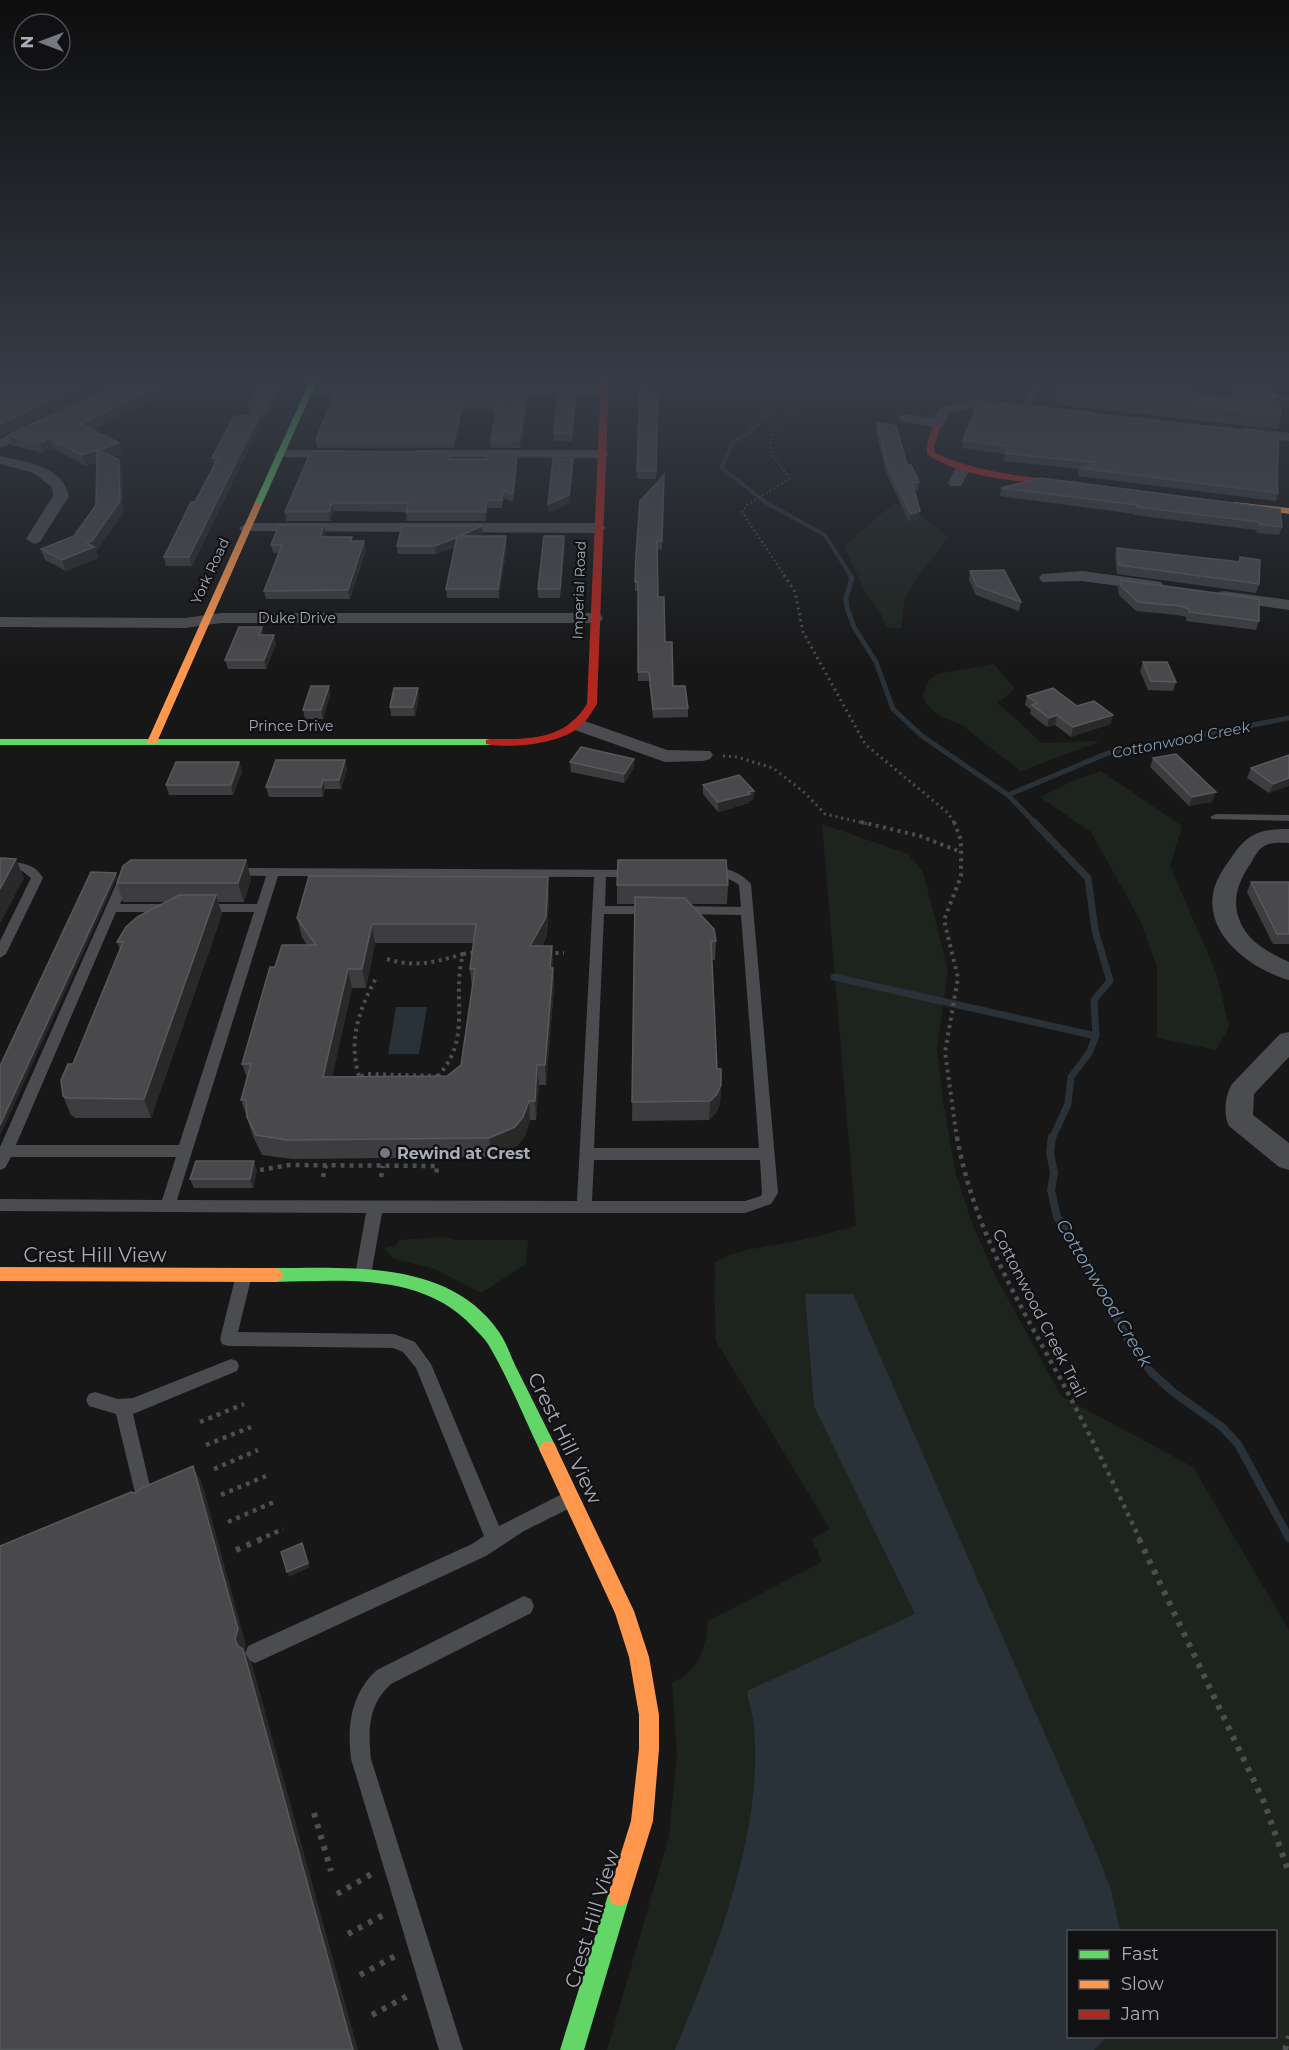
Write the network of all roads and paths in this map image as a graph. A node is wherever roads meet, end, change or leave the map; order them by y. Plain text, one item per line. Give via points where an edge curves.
1 (50, 477) edge
2 (271, 477) edge
3 (601, 477) edge
4 (789, 477) edge
5 (967, 477) edge
6 (1096, 487) edge
7 (1225, 502) edge
8 (1289, 511) edge
9 (247, 528) junction
10 (598, 528) junction
11 (34, 538) dead end
12 (1048, 578) dead end
13 (1174, 589) edge
14 (1208, 594) edge
15 (1289, 605) edge
16 (594, 618) junction
17 (205, 620) junction
18 (0, 622) edge
19 (579, 725) junction
20 (0, 742) edge
21 (152, 742) junction
22 (703, 755) joint
23 (1216, 817) dead end
24 (1289, 818) edge
25 (1289, 836) edge
26 (961, 852) junction
27 (0, 866) edge
28 (143, 871) edge
29 (216, 872) edge
30 (273, 872) junction
31 (600, 873) junction
32 (646, 873) edge
33 (702, 873) edge
34 (112, 908) junction
35 (261, 908) junction
36 (599, 910) junction
37 (747, 911) junction
38 (481, 952) edge
39 (540, 953) edge
40 (564, 953) dead end
41 (0, 954) edge
42 (463, 954) junction
43 (387, 959) dead end
44 (1289, 972) edge
45 (376, 978) dead end
46 (1289, 1041) edge
47 (359, 1076) junction
48 (438, 1076) junction
49 (444, 1080) edge
50 (350, 1086) edge
51 (185, 1151) junction
52 (587, 1154) junction
53 (766, 1154) junction
54 (3, 1158) edge
55 (1289, 1159) edge
56 (326, 1166) junction
57 (383, 1166) junction
58 (260, 1170) dead end
59 (323, 1177) dead end
60 (381, 1177) dead end
61 (436, 1177) dead end
62 (0, 1205) edge
63 (168, 1205) junction
64 (375, 1207) junction
65 (585, 1208) junction
66 (0, 1274) edge
67 (244, 1274) junction
68 (363, 1275) junction
69 (231, 1366) dead end
70 (95, 1400) dead end
71 (244, 1404) dead end
72 (123, 1407) junction
73 (200, 1422) dead end
74 (251, 1427) dead end
75 (206, 1445) dead end
76 (258, 1450) dead end
77 (214, 1469) dead end
78 (266, 1476) dead end
79 (221, 1495) dead end
80 (573, 1498) junction
81 (144, 1499) edge
82 (274, 1502) dead end
83 (228, 1522) dead end
84 (283, 1529) dead end
85 (495, 1539) junction
86 (236, 1550) dead end
87 (524, 1606) dead end
88 (255, 1653) dead end
89 (314, 1813) dead end
90 (393, 1862) junction
91 (331, 1871) dead end
92 (1289, 1873) edge
93 (337, 1894) dead end
94 (406, 1902) junction
95 (348, 1934) dead end
96 (418, 1943) junction
97 (360, 1975) dead end
98 (431, 1982) junction
99 (372, 2015) dead end
100 (1289, 2036) edge
101 (451, 2050) edge
102 (572, 2050) edge
103 (1285, 2050) edge

1 - 11 street via 57,481 61,496
2 - 9 street, York Road
3 - 10 street, Imperial Road
4 - 26 path, Cottonwood Creek Trail via 741,510 743,515 795,592 803,632 865,744 952,818 960,834
5 - 6 street
7 - 8 street
9 - 10 street
9 - 17 street, York Road
10 - 16 street, Imperial Road
12 - 13 street via 1082,576
14 - 15 street
16 - 17 street, Duke Drive
16 - 19 street, Imperial Road via 592,704
17 - 18 street, Duke Drive
17 - 21 street, York Road
19 - 21 street, Prince Drive via 562,734 529,742
19 - 22 street via 665,756
20 - 21 street, Prince Drive
22 - 26 path via 737,757 773,768 825,814 920,836
23 - 24 lane
25 - 44 street via 1254,842 1230,873 1222,898 1232,930 1243,945
26 - 92 path, Cottonwood Creek Trail via 961,876 944,920 957,970 945,1052 963,1171 984,1234 1138,1536 1264,1802
27 - 41 lane via 25,867 37,878
28 - 34 lane via 125,879
29 - 30 lane
30 - 31 lane
30 - 35 lane
31 - 32 lane
31 - 36 lane
33 - 37 lane via 729,873 740,878 745,884
34 - 35 lane
34 - 54 lane
35 - 51 lane
36 - 37 lane
36 - 52 lane
37 - 53 lane
38 - 42 path
39 - 40 path
42 - 43 path via 429,964
42 - 48 path via 458,980 459,1034 448,1065
45 - 47 path via 356,1028 353,1052
46 - 55 street via 1240,1091 1239,1119
47 - 48 path
47 - 50 path
48 - 49 path
51 - 54 lane
51 - 63 lane
52 - 53 lane
52 - 65 lane
53 - 65 lane via 770,1193 756,1205
56 - 57 path
56 - 58 path via 289,1165
56 - 59 path
57 - 60 path
57 - 61 path via 437,1166
62 - 63 lane
63 - 64 lane
64 - 65 lane
64 - 68 lane
66 - 67 street, Crest Hill View
67 - 68 street, Crest Hill View
67 - 85 lane via 228,1339 394,1341 409,1347 423,1364
68 - 80 street, Crest Hill View via 417,1283 452,1299 478,1318 496,1340
69 - 72 lane
70 - 72 lane
71 - 73 path
72 - 81 lane
74 - 75 path
76 - 77 path
78 - 79 path
80 - 85 lane
80 - 102 street, Crest Hill View via 633,1636 645,1687 649,1749 645,1798 634,1852
82 - 83 path
84 - 86 path
85 - 88 lane via 479,1550
87 - 90 lane via 384,1677 367,1697 360,1723 361,1760
89 - 91 path
90 - 93 path
90 - 94 lane
94 - 95 path
94 - 96 lane
96 - 97 path
96 - 98 lane
98 - 99 path
98 - 101 lane
100 - 103 path

